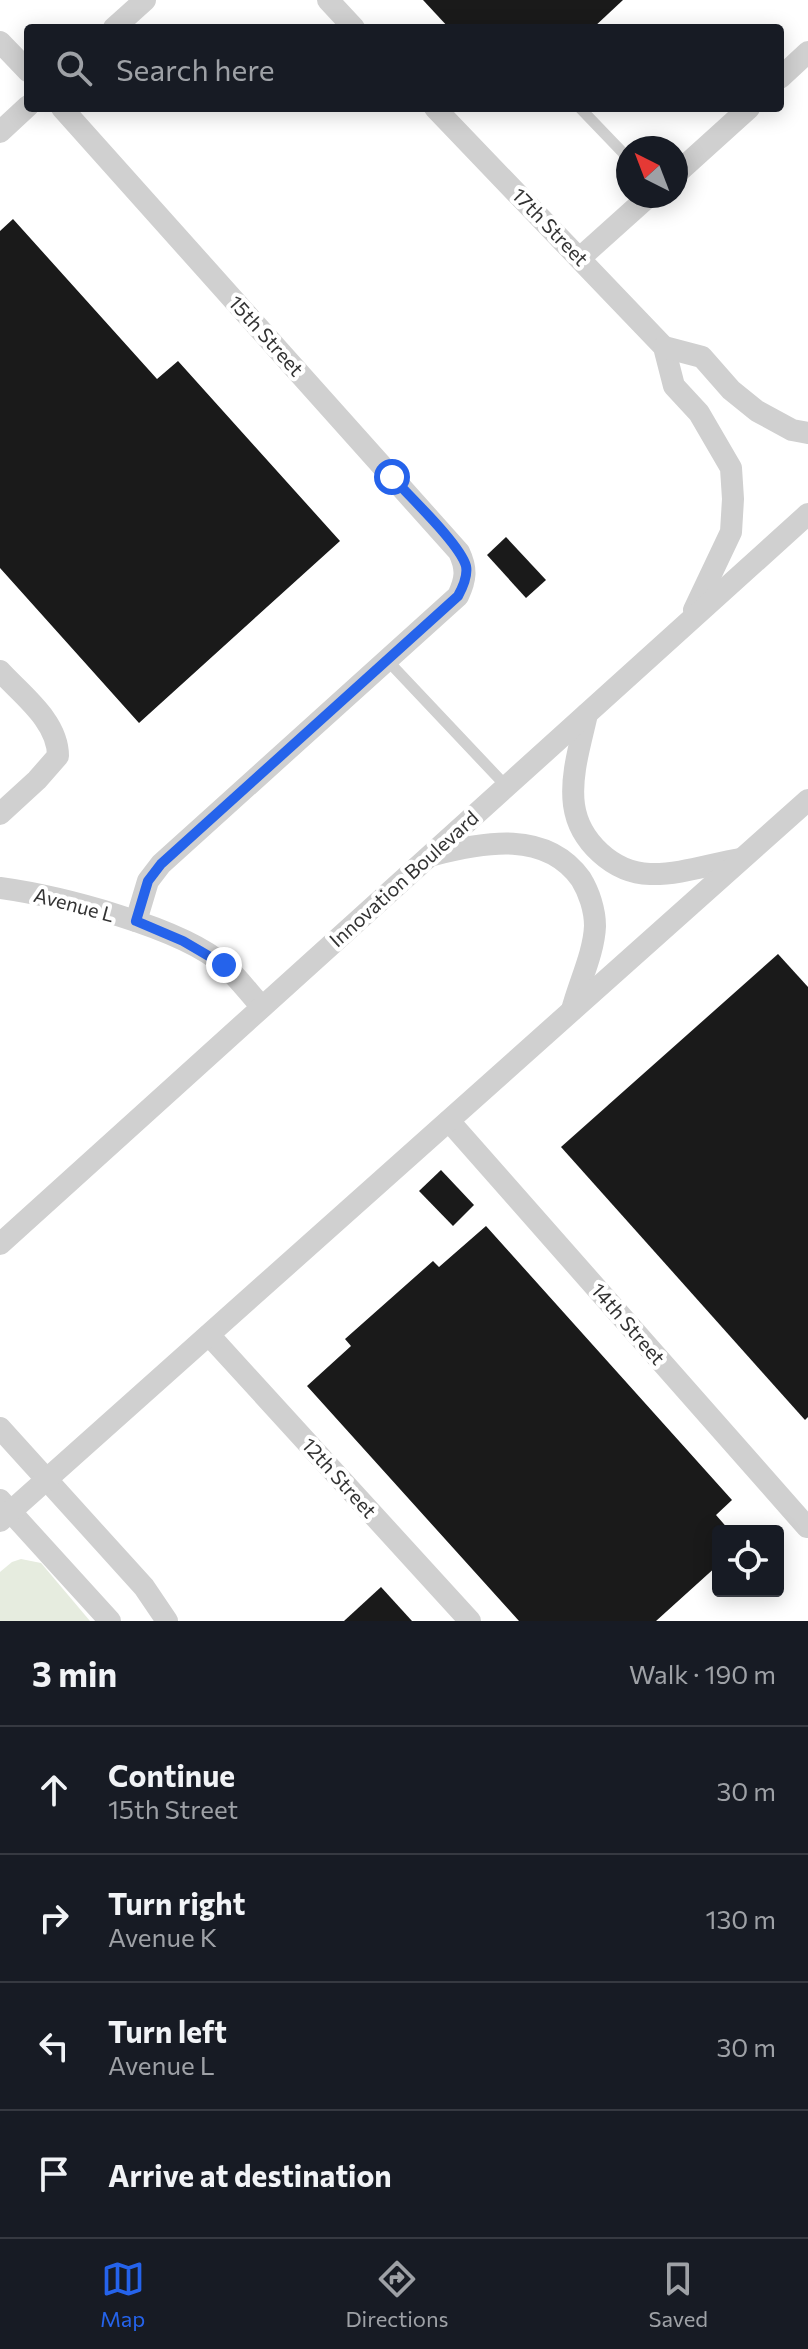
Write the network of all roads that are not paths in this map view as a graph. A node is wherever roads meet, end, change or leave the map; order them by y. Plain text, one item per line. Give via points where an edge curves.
1 (145, 0) edge
2 (328, 0) edge
3 (118, 24) edge
4 (350, 24) edge
5 (0, 42) edge
6 (808, 52) edge
7 (24, 67) edge
8 (784, 74) edge
9 (24, 110) edge
10 (66, 112) edge
11 (439, 112) edge
12 (584, 112) edge
13 (745, 112) edge
14 (0, 132) edge
15 (616, 146) edge
16 (688, 163) edge
17 (636, 208) edge
18 (580, 258) junction
19 (664, 347) junction
20 (808, 433) edge
21 (808, 514) edge
22 (689, 621) junction
23 (387, 660) junction
24 (0, 671) edge
25 (587, 714) junction
26 (506, 786) junction
27 (808, 800) edge
28 (0, 814) edge
29 (429, 856) junction
30 (741, 859) junction
31 (0, 888) edge
32 (136, 921) junction
33 (262, 1007) junction
34 (572, 1011) junction
35 (449, 1121) junction
36 (0, 1244) edge
37 (209, 1335) junction
38 (0, 1428) edge
39 (47, 1479) junction
40 (4, 1511) edge
41 (807, 1527) edge
42 (110, 1621) edge
43 (167, 1621) edge
44 (470, 1621) edge

1 - 3 street
2 - 4 street
5 - 7 street
6 - 8 street
9 - 14 street
10 - 23 street, 15th Street via 459,552 466,567 458,596
11 - 18 street, 17th Street
12 - 15 lane
13 - 16 street
17 - 18 street
18 - 19 street, 17th Street
19 - 20 street via 702,357 757,411
19 - 22 street via 674,386 699,413 731,468 731,532
21 - 22 street, Innovation Boulevard
22 - 25 street, Innovation Boulevard
23 - 26 lane
23 - 32 street via 161,864 148,881
24 - 28 street via 50,725 58,756
25 - 26 street, Innovation Boulevard
25 - 30 street via 574,806 592,845 609,860 649,874
26 - 29 street, Innovation Boulevard
27 - 30 street
29 - 33 street, Innovation Boulevard
29 - 34 street via 470,845 534,845 572,867 585,885 595,927
30 - 34 street
31 - 32 street, Avenue L
32 - 33 street, Avenue L via 224,965
33 - 36 street, Innovation Boulevard
34 - 35 street
35 - 37 street
35 - 41 street, 14th Street
37 - 39 street
37 - 44 street, 12th Street
38 - 39 street
39 - 40 street
39 - 43 street via 144,1587
40 - 42 street

